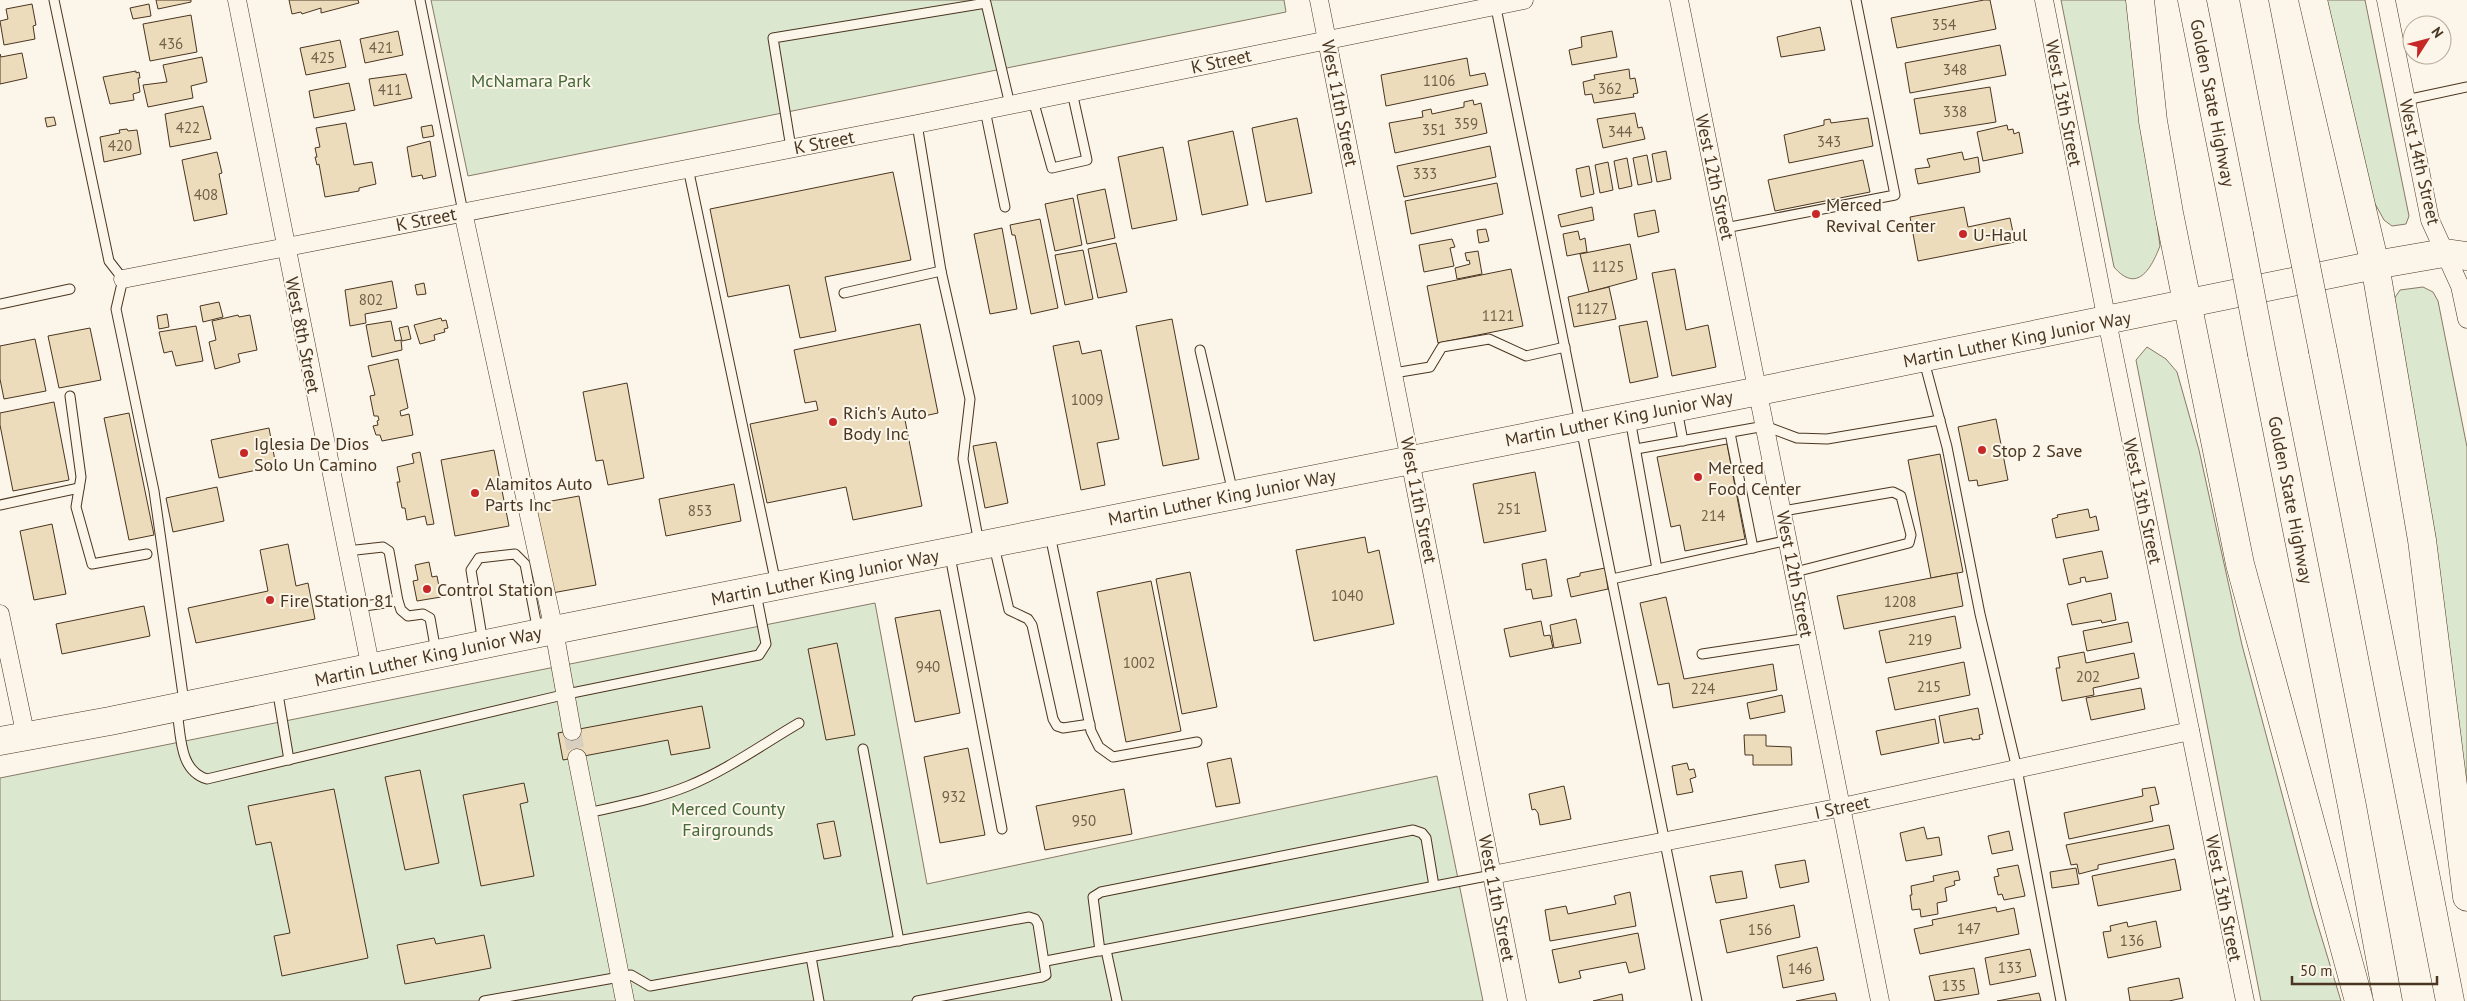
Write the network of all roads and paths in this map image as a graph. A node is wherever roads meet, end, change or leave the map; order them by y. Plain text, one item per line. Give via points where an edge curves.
1 (54, 0) edge
2 (237, 0) edge
3 (420, 0) edge
4 (1319, 0) edge
5 (1524, 0) edge
6 (1679, 0) edge
7 (1856, 0) edge
8 (2044, 0) edge
9 (2140, 0) edge
10 (2192, 0) edge
11 (2254, 0) edge
12 (2313, 0) edge
13 (2386, 0) edge
14 (1495, 3) edge
15 (1327, 39) junction
16 (2467, 87) edge
17 (1072, 92) junction
18 (1033, 100) junction
19 (2406, 100) junction
20 (1010, 105) junction
21 (985, 110) junction
22 (917, 124) junction
23 (791, 148) junction
24 (688, 168) junction
25 (1004, 207) dead end
26 (463, 212) junction
27 (1725, 228) junction
28 (2467, 237) edge
29 (286, 247) junction
30 (2456, 255) edge
31 (2375, 265) junction
32 (940, 271) junction
33 (123, 280) junction
34 (70, 289) dead end
35 (844, 293) dead end
36 (0, 304) edge
37 (2186, 304) junction
38 (2467, 319) edge
39 (2106, 321) junction
40 (1565, 347) junction
41 (1200, 350) dead end
42 (1924, 358) junction
43 (1394, 373) junction
44 (1758, 391) junction
45 (70, 396) dead end
46 (1676, 407) junction
47 (1630, 416) junction
48 (1940, 420) junction
49 (1581, 426) junction
50 (1766, 426) junction
51 (1730, 433) junction
52 (1683, 440) junction
53 (1636, 449) junction
54 (1411, 460) junction
55 (80, 488) junction
56 (1233, 495) junction
57 (0, 505) edge
58 (1783, 512) junction
59 (1050, 532) junction
60 (1789, 540) junction
61 (986, 545) junction
62 (1753, 548) junction
63 (347, 551) junction
64 (949, 553) junction
65 (147, 554) dead end
66 (1657, 569) junction
67 (1795, 572) junction
68 (1612, 578) junction
69 (766, 589) junction
70 (398, 601) junction
71 (358, 607) junction
72 (0, 614) edge
73 (546, 632) junction
74 (1808, 638) junction
75 (484, 645) junction
76 (1702, 654) dead end
77 (437, 655) junction
78 (371, 669) junction
79 (277, 688) junction
80 (567, 694) junction
81 (181, 707) junction
82 (799, 723) dead end
83 (1090, 724) junction
84 (572, 731) tunnel mouth
85 (2190, 731) junction
86 (13, 739) edge
87 (1197, 742) dead end
88 (863, 749) dead end
89 (577, 758) tunnel mouth
90 (289, 760) junction
91 (2017, 769) junction
92 (1842, 807) junction
93 (588, 814) junction
94 (1002, 829) dead end
95 (1665, 842) junction
96 (1492, 875) junction
97 (1434, 886) junction
98 (2467, 898) edge
99 (899, 941) junction
100 (1103, 950) junction
101 (811, 957) junction
102 (1046, 961) junction
103 (620, 976) junction
104 (484, 1001) edge
105 (625, 1001) edge
106 (819, 1001) edge
107 (917, 1001) edge
108 (1116, 1001) edge
109 (1517, 1001) edge
110 (1697, 1001) edge
111 (1880, 1001) edge
112 (2061, 1001) edge
113 (2244, 1001) edge
114 (2359, 1001) edge
115 (2388, 1001) edge
116 (2450, 1001) edge

1 - 33 lane via 109,260
2 - 29 street, West 8th Street
3 - 26 lane
4 - 15 street, West 11th Street
5 - 14 street, K Street
6 - 27 street, West 12th Street
7 - 27 lane via 1895,195
8 - 39 street, West 13th Street
9 - 37 main road via 2153,121
10 - 115 main road, Golden State Highway, bridge
11 - 116 main road, bridge
12 - 31 main road
13 - 19 street, West 14th Street
14 - 15 street, K Street
14 - 40 lane
15 - 17 street, K Street
15 - 43 street, West 11th Street
16 - 19 lane
17 - 18 street, K Street
17 - 18 lane via 1087,160 1052,168
18 - 20 street, K Street
19 - 30 street, West 14th Street via 2430,220
20 - 21 street, K Street
20 - 23 lane via 986,3 774,38
21 - 22 street, K Street
21 - 25 lane
22 - 23 street, K Street
22 - 32 lane
23 - 24 street, K Street
24 - 26 street, K Street
24 - 69 lane via 765,531
26 - 29 street, K Street
26 - 73 street
27 - 44 street, West 12th Street
28 - 30 main road, Martin Luther King Junior Way
29 - 33 street, K Street
29 - 63 street, West 8th Street
30 - 31 main road, Martin Luther King Junior Way
30 - 38 street, West 14th Street
31 - 37 main road, Martin Luther King Junior Way
31 - 98 main road via 2422,540
32 - 35 lane
32 - 61 lane via 970,399 963,460
33 - 81 lane via 116,308 154,491
34 - 36 lane
37 - 39 main road, Martin Luther King Junior Way
37 - 114 main road via 2240,564
39 - 42 main road, Martin Luther King Junior Way
39 - 85 street, West 13th Street
40 - 43 lane via 1526,356 1489,339 1442,347 1430,367
40 - 49 lane
41 - 56 lane
42 - 44 main road, Martin Luther King Junior Way
42 - 48 lane
43 - 54 street, West 11th Street
44 - 46 main road, Martin Luther King Junior Way
44 - 50 street, West 12th Street
45 - 55 lane
46 - 47 main road, Martin Luther King Junior Way
46 - 52 lane
47 - 49 main road, Martin Luther King Junior Way
47 - 53 lane
48 - 50 lane via 1827,439 1797,438
48 - 91 lane via 1980,614
49 - 54 main road, Martin Luther King Junior Way
49 - 68 lane
50 - 51 lane
50 - 58 street, West 12th Street
51 - 52 lane
51 - 62 lane
52 - 53 lane
53 - 66 lane
54 - 56 main road, Martin Luther King Junior Way
54 - 96 street, West 11th Street
55 - 57 lane
55 - 65 lane via 76,507 92,564
56 - 59 main road, Martin Luther King Junior Way
58 - 60 street, West 12th Street
58 - 67 lane via 1893,492 1901,496 1911,535 1909,543
59 - 61 main road, Martin Luther King Junior Way
59 - 83 lane
60 - 62 lane
60 - 67 street, West 12th Street
61 - 64 main road, Martin Luther King Junior Way
61 - 83 lane via 1009,610 1028,619 1032,625 1057,726
62 - 66 lane
63 - 70 lane via 382,547 388,551
63 - 71 street, West 8th Street
64 - 69 main road, Martin Luther King Junior Way
64 - 94 lane
66 - 68 lane
67 - 74 street, West 12th Street
68 - 95 lane
69 - 73 main road, Martin Luther King Junior Way
69 - 80 lane via 766,644 759,655
70 - 71 lane
70 - 77 lane via 408,616 423,614 430,618
71 - 78 street, West 8th Street
72 - 86 street
73 - 75 main road, Martin Luther King Junior Way
73 - 75 lane via 525,564 515,554 479,558 471,570
73 - 80 street
74 - 76 lane
74 - 92 street, West 12th Street
75 - 77 main road, Martin Luther King Junior Way
77 - 78 main road, Martin Luther King Junior Way
78 - 79 main road, Martin Luther King Junior Way
79 - 81 main road, Martin Luther King Junior Way
79 - 90 lane
80 - 84 street
80 - 90 lane
81 - 86 main road, Martin Luther King Junior Way
81 - 90 lane via 186,763 197,776 207,779
82 - 93 lane via 714,774 689,785 660,796
83 - 87 lane via 1094,740 1113,757
85 - 91 street, I Street
85 - 113 street, West 13th Street
88 - 99 lane
89 - 93 street
91 - 92 street, I Street
91 - 112 lane
92 - 95 street, I Street
92 - 111 street, West 12th Street
93 - 103 street
95 - 96 street, I Street
95 - 110 lane
96 - 97 lane
96 - 109 street, West 11th Street
97 - 100 lane
97 - 100 lane via 1426,838 1412,830 1101,892 1093,897 1093,906
99 - 101 lane
99 - 102 lane via 1029,917 1038,924
100 - 102 lane
100 - 108 lane
101 - 103 lane via 650,986 631,975
101 - 106 lane
102 - 107 lane via 1046,974 1042,977
103 - 104 lane
103 - 105 street

